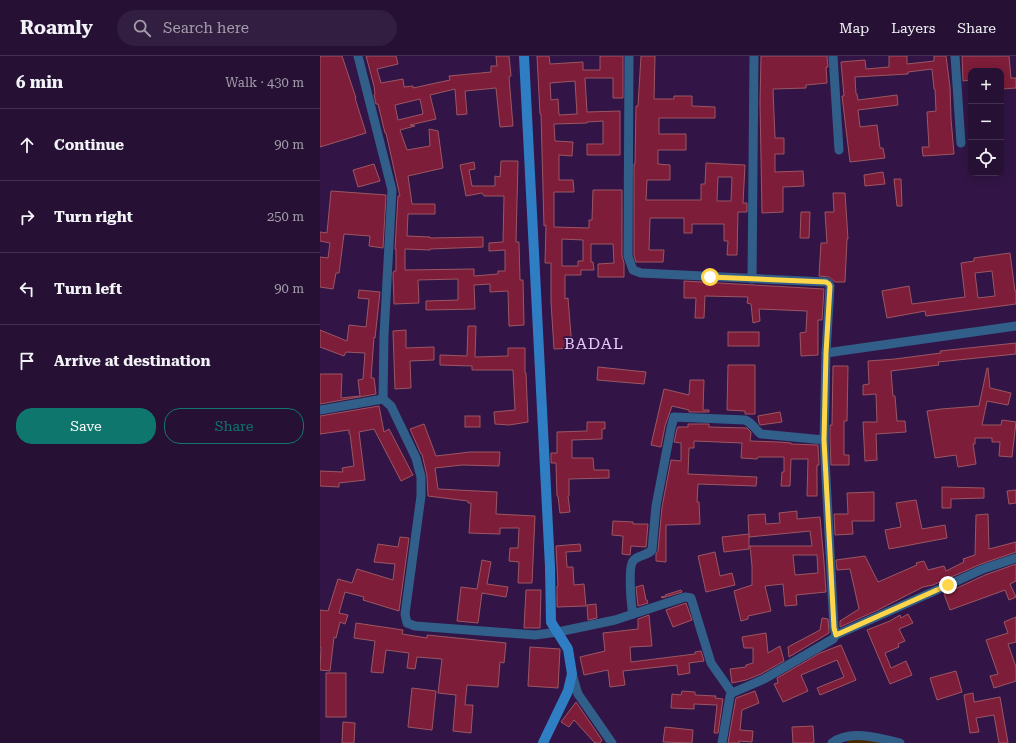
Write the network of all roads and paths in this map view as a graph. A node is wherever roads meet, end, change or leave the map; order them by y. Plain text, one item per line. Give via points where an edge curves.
1 (358, 56) edge
2 (524, 56) edge
3 (629, 56) edge
4 (754, 56) edge
5 (833, 56) edge
6 (955, 56) edge
7 (961, 143) dead end
8 (839, 150) dead end
9 (752, 279) junction
10 (1016, 326) edge
11 (826, 353) junction
12 (383, 399) junction
13 (320, 410) edge
14 (824, 440) junction
15 (1016, 558) edge
16 (633, 614) junction
17 (558, 632) junction
18 (836, 635) junction
19 (572, 674) junction
20 (732, 693) junction
21 (542, 743) edge
22 (612, 743) edge
23 (722, 743) edge
24 (832, 743) edge
25 (900, 743) edge

1 - 12 street via 392,190
2 - 17 street via 551,622
3 - 9 street via 628,256 633,270 641,273
4 - 9 street
5 - 8 street
6 - 7 street
9 - 11 street via 829,284
10 - 11 street
11 - 14 street
12 - 13 street
12 - 17 street via 391,406 416,458 421,477 421,496 405,614 407,623 415,626 527,634
14 - 16 street via 761,434 745,420 674,417 656,506 652,550 632,561
14 - 18 street
15 - 18 street via 983,569
16 - 17 street
16 - 20 street via 686,597 691,598 710,663
17 - 19 street via 568,648
18 - 20 street via 764,679
19 - 21 street via 568,690
19 - 22 street via 578,694
20 - 23 street
24 - 25 street via 850,736 872,736

